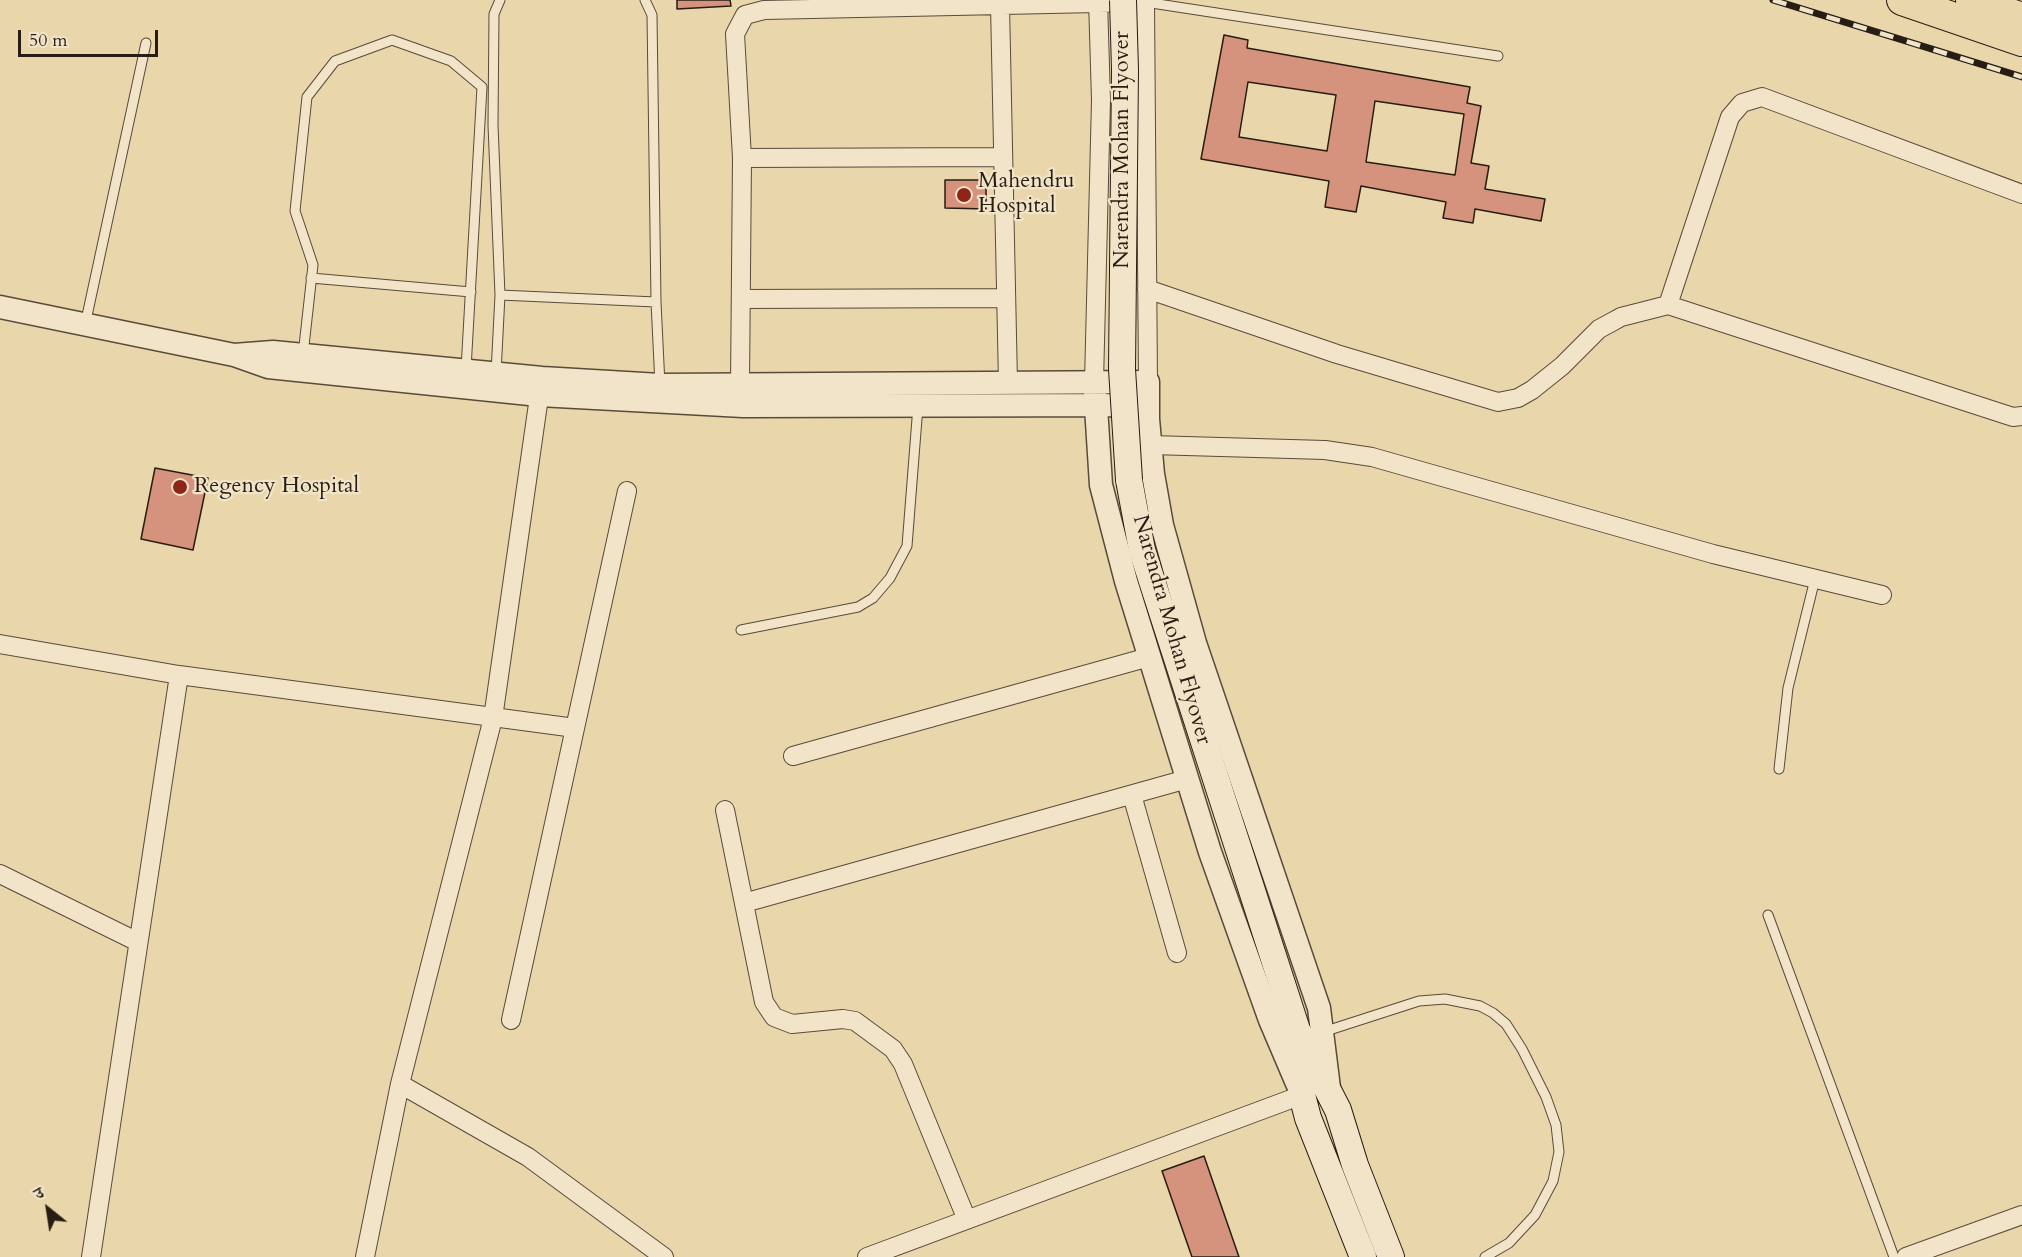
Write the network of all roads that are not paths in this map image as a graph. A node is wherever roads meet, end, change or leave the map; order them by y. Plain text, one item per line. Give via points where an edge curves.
1 (500, 0) edge
2 (645, 0) edge
3 (1902, 0) edge
4 (1971, 0) edge
5 (1116, 1) edge
6 (1000, 5) junction
7 (2022, 18) edge
8 (2022, 41) edge
9 (146, 43) dead end
10 (1498, 56) dead end
11 (1003, 157) junction
12 (742, 158) junction
13 (2022, 194) edge
14 (311, 278) junction
15 (1147, 289) junction
16 (471, 292) junction
17 (500, 295) junction
18 (1006, 298) junction
19 (741, 299) junction
20 (656, 302) junction
21 (1668, 305) junction
22 (0, 307) edge
23 (85, 326) junction
24 (234, 355) junction
25 (303, 355) junction
26 (466, 371) junction
27 (496, 374) junction
28 (1094, 382) junction
29 (1148, 382) junction
30 (1008, 383) junction
31 (740, 384) junction
32 (660, 385) junction
33 (541, 386) junction
34 (1148, 405) junction
35 (918, 406) junction
36 (1096, 406) junction
37 (2022, 416) edge
38 (1150, 445) junction
39 (627, 491) dead end
40 (1815, 579) junction
41 (1882, 595) dead end
42 (741, 630) dead end
43 (0, 644) edge
44 (1149, 657) junction
45 (179, 675) junction
46 (493, 718) junction
47 (575, 728) junction
48 (793, 756) dead end
49 (1779, 769) dead end
50 (1188, 779) junction
51 (1132, 795) junction
52 (725, 810) dead end
53 (0, 874) edge
54 (744, 903) junction
55 (1768, 915) dead end
56 (138, 942) junction
57 (1177, 953) dead end
58 (511, 1020) dead end
59 (1297, 1030) junction
60 (1323, 1032) junction
61 (400, 1084) junction
62 (1302, 1095) junction
63 (1330, 1096) junction
64 (2022, 1215) edge
65 (967, 1220) junction
66 (91, 1257) edge
67 (365, 1257) edge
68 (664, 1257) edge
69 (867, 1257) edge
70 (1363, 1257) edge
71 (1391, 1257) edge
72 (1485, 1257) edge
73 (1894, 1257) edge
74 (1906, 1257) edge

1 - 17 lane via 494,14 493,125
2 - 20 lane via 652,15
3 - 8 highway
4 - 7 highway
5 - 6 street
5 - 10 lane
5 - 15 street
5 - 28 street via 1101,100
5 - 59 main road, Narendra Mohan Flyover, bridge via 1125,70 1122,369 1129,480 1142,550
6 - 11 street
6 - 12 street via 764,10 745,15 735,34
9 - 23 lane
11 - 12 street
11 - 18 street
12 - 19 street
13 - 21 street via 1762,97 1742,103 1730,117
14 - 16 lane
14 - 16 lane via 313,265 295,211 307,97 335,61 392,40 452,61 482,87
14 - 25 lane
15 - 21 street via 1348,358 1498,402 1532,390 1599,329 1621,317
15 - 29 street
16 - 26 lane
17 - 20 lane
17 - 27 lane
18 - 19 street
18 - 30 street
19 - 31 street
20 - 32 lane
21 - 37 street via 2013,417
22 - 23 street
23 - 24 street
24 - 25 street
24 - 33 street via 268,367
25 - 26 street
26 - 27 street
27 - 33 street
28 - 29 street
28 - 30 street
28 - 36 street
29 - 34 street
30 - 31 street
31 - 32 street
32 - 33 street
33 - 35 street via 743,406
33 - 46 street
34 - 36 street
34 - 38 street
35 - 36 street
35 - 42 lane via 907,546 884,585 858,607
36 - 44 street via 1101,485
38 - 40 street via 1324,450 1372,457
38 - 60 street via 1162,525 1195,643 1319,1008
39 - 47 street
40 - 41 street
40 - 49 lane via 1788,688
43 - 45 street
44 - 48 street
44 - 50 street
45 - 46 street
45 - 56 street
46 - 47 street
46 - 61 street
47 - 58 street
50 - 51 street
50 - 62 street via 1270,1020
51 - 54 street
51 - 57 street
52 - 54 street
53 - 56 street
54 - 65 street via 764,1002 774,1017 792,1024 855,1021 893,1049 903,1064
55 - 73 lane
56 - 66 street
59 - 62 main road, Narendra Mohan Flyover
59 - 63 main road, Narendra Mohan Flyover
60 - 63 street
60 - 72 lane via 1419,1001 1445,999 1480,1006 1506,1024 1546,1097 1556,1125 1559,1152 1552,1180 1534,1215 1509,1243
61 - 67 street
61 - 68 street via 528,1157
62 - 65 street
62 - 70 main road, Narendra Mohan Flyover via 1312,1131
63 - 71 main road, Narendra Mohan Flyover
64 - 74 street
65 - 69 street

